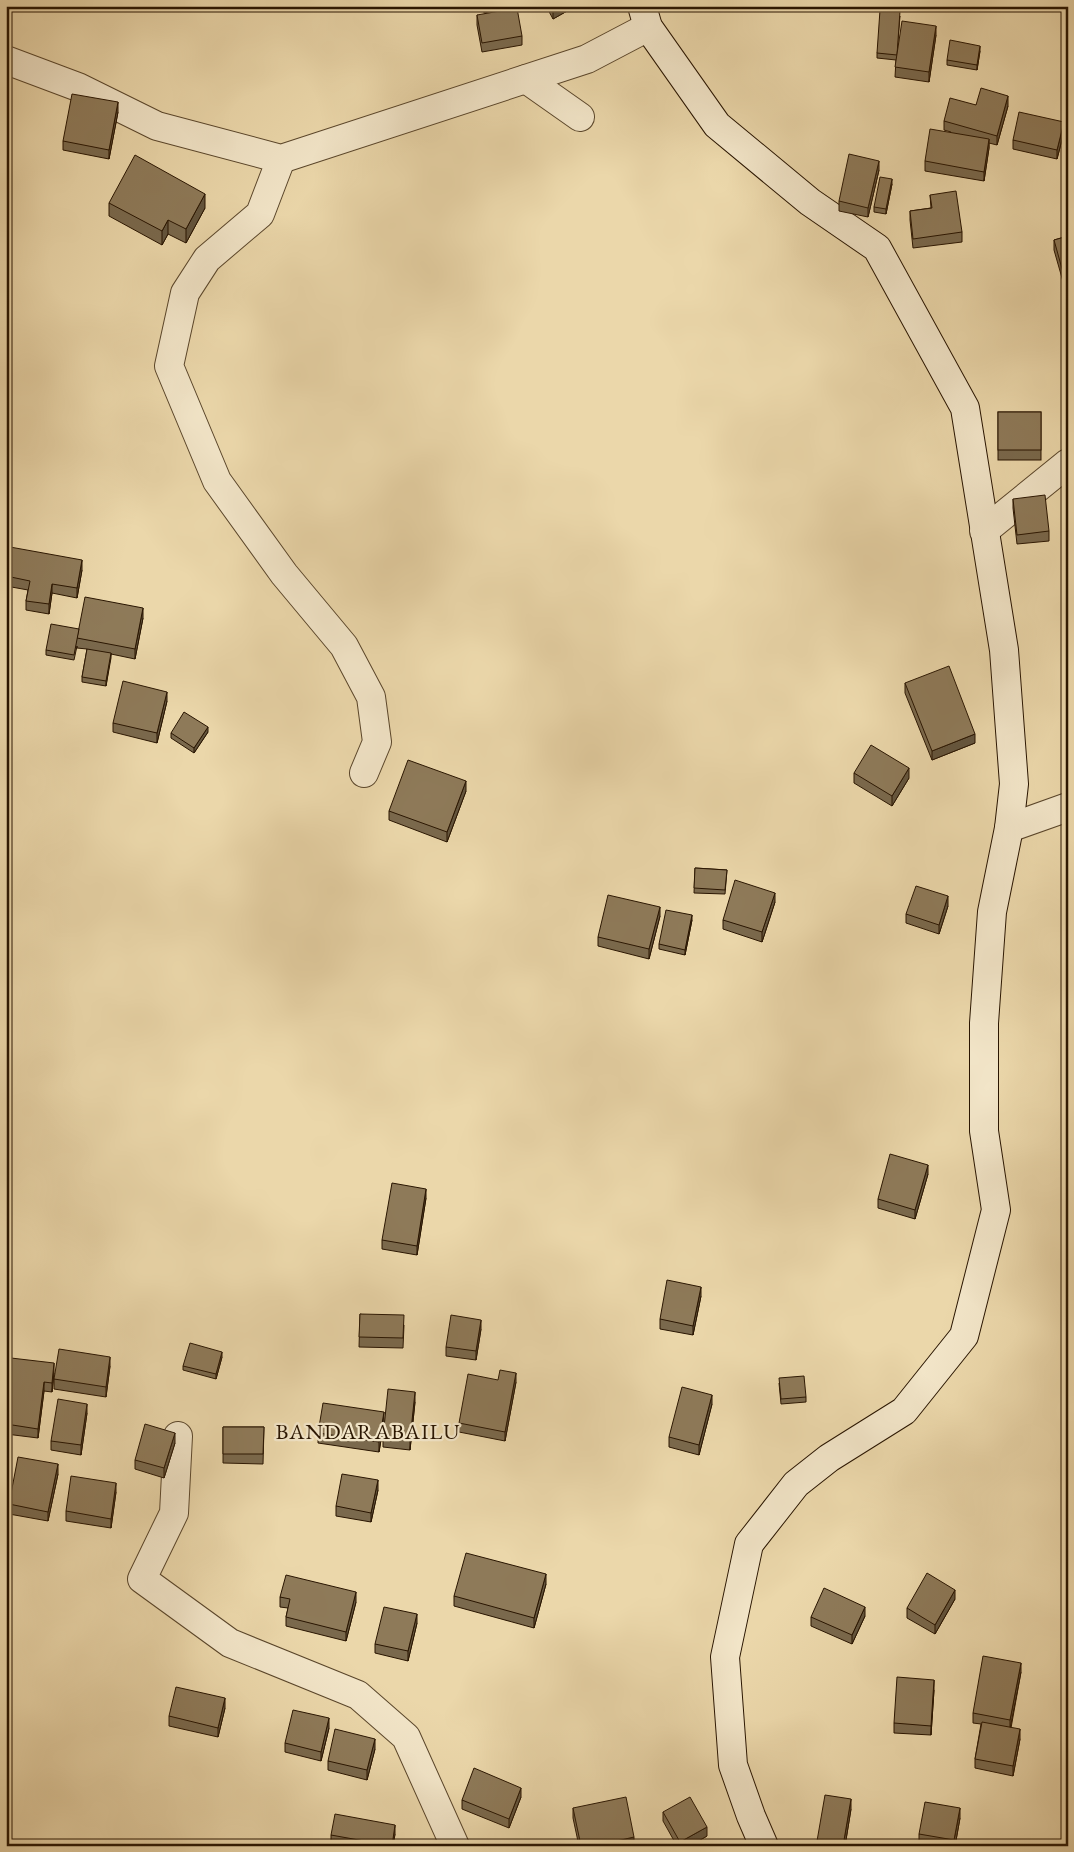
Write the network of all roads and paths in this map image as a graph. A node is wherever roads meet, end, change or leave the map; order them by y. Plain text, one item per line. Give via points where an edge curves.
1 (645, 17) edge
2 (6, 60) edge
3 (526, 79) junction
4 (580, 117) dead end
5 (281, 159) junction
6 (1068, 463) edge
7 (984, 531) junction
8 (364, 772) dead end
9 (1068, 807) edge
10 (1009, 828) junction
11 (178, 1436) dead end
12 (455, 1846) edge
13 (764, 1846) edge

1 - 3 street via 588,59
1 - 7 street via 717,125 810,202 878,248 965,408
2 - 5 street via 78,87 157,126
3 - 4 street
3 - 5 street
5 - 8 street via 260,214 208,259 184,293 169,366 217,481 284,574 344,646 371,697 377,742
6 - 7 street
7 - 10 street via 1004,650 1014,784
9 - 10 street
10 - 13 street via 992,912 984,1023 984,1131 996,1210 964,1336 904,1411 829,1458 796,1484 749,1544 725,1657 733,1765
11 - 12 street via 174,1513 142,1579 230,1643 358,1696 406,1737

